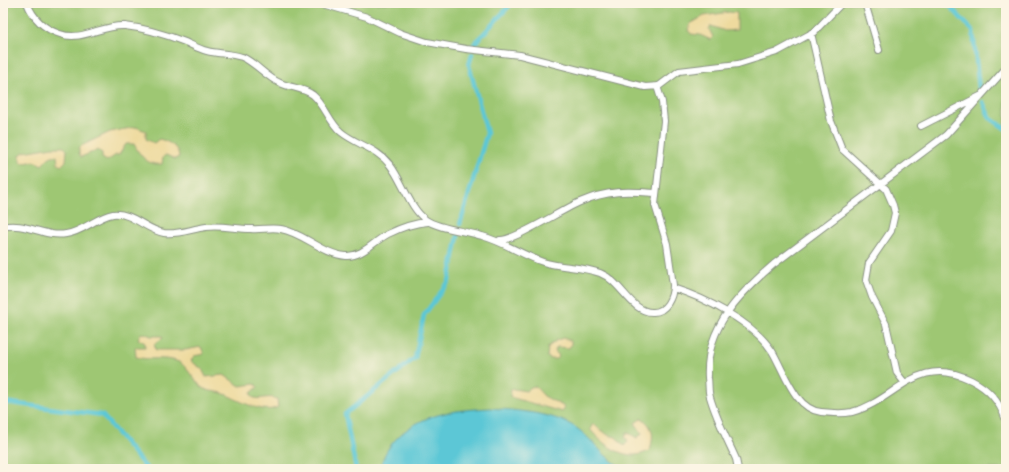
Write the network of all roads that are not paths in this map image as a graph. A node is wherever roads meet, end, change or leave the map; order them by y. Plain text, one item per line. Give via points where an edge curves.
1 (27, 3) edge
2 (319, 3) edge
3 (842, 3) edge
4 (865, 3) edge
5 (811, 33) junction
6 (879, 50) dead end
7 (1006, 68) edge
8 (657, 86) junction
9 (981, 96) junction
10 (920, 126) dead end
11 (881, 184) junction
12 (655, 193) junction
13 (428, 222) junction
14 (3, 227) edge
15 (499, 240) junction
16 (673, 288) junction
17 (726, 313) junction
18 (904, 382) junction
19 (1006, 420) edge
20 (738, 469) edge

1 - 13 lane via 36,19 60,34 73,36 113,26 126,26 209,52 242,57 278,82 310,92 342,133 385,160 417,211
2 - 8 lane via 367,17 400,33 428,42 520,55 640,86
3 - 5 lane
4 - 6 lane
5 - 8 lane via 763,57 725,66 679,71
5 - 11 lane via 831,121 842,149
7 - 9 lane
8 - 12 lane via 664,121
9 - 10 lane
9 - 11 lane via 946,136
11 - 17 lane via 774,264 748,286
11 - 18 lane via 893,205 894,222 887,239 869,263 866,280 886,324 897,373
12 - 15 lane via 623,191 593,197 512,238
12 - 16 lane via 657,213 673,274
13 - 14 lane via 419,222 388,234 361,252 346,256 338,255 282,229 216,226 164,233 130,217 115,214 66,234
13 - 15 lane
15 - 16 lane via 541,261 606,275 645,312 661,310 670,298
16 - 17 lane via 695,296
17 - 18 lane via 765,341 798,397 808,408 816,411 851,412 876,401
17 - 20 lane via 710,347 710,396
18 - 19 lane via 944,372 964,377 992,394

